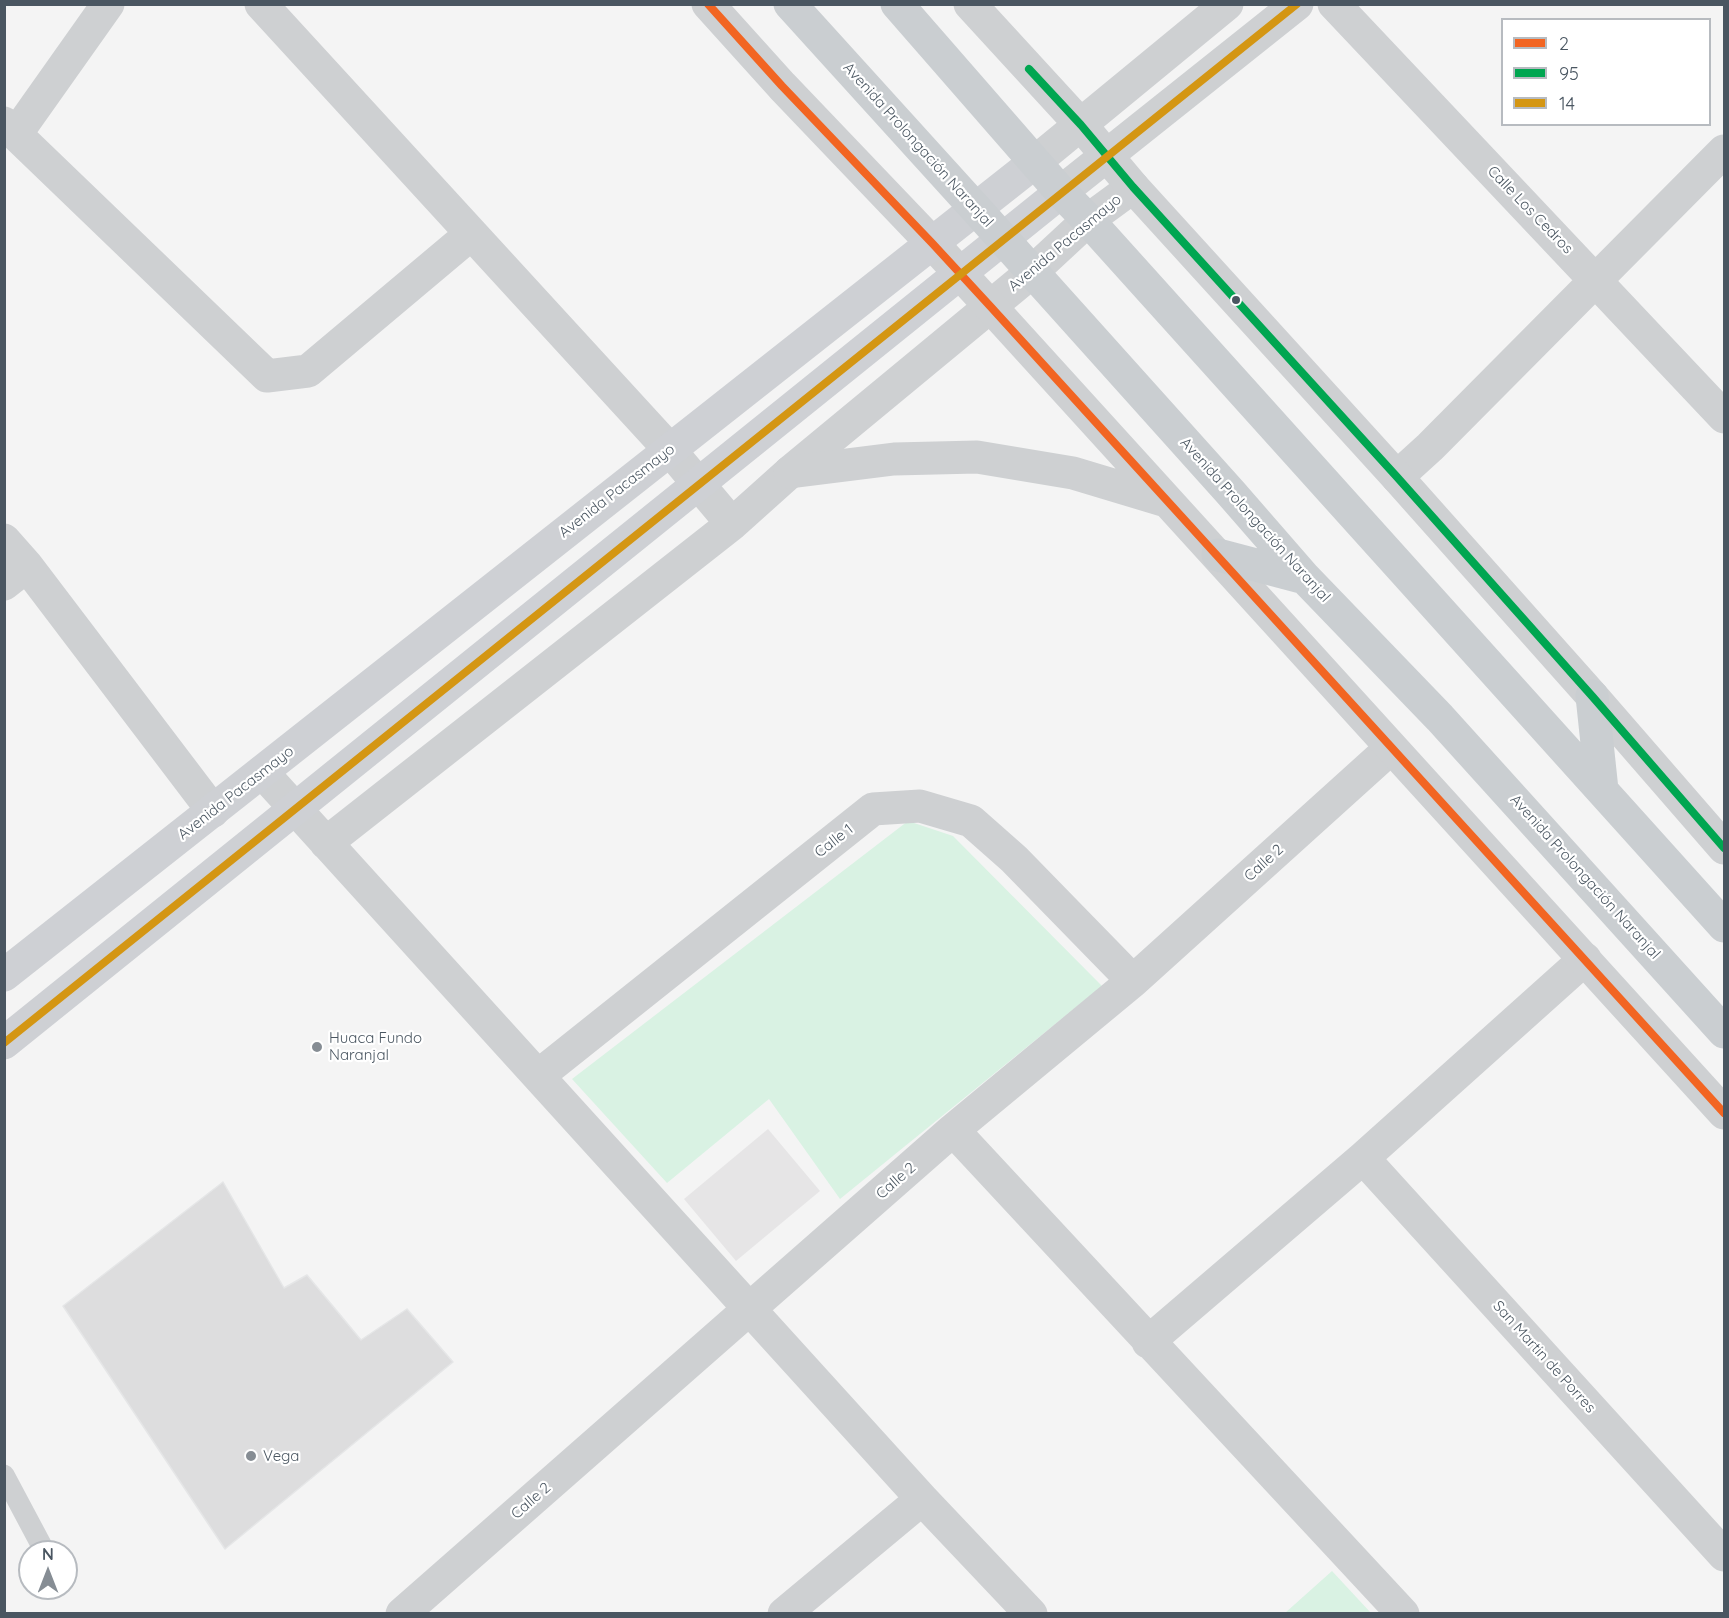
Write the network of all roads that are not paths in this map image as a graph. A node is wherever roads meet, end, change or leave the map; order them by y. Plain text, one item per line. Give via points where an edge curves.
1 (108, 4) edge
2 (261, 4) edge
3 (708, 4) edge
4 (790, 4) edge
5 (897, 4) edge
6 (970, 4) edge
7 (1227, 4) edge
8 (1297, 4) edge
9 (1334, 4) edge
10 (1081, 125) junction
11 (10, 129) edge
12 (1725, 151) edge
13 (1107, 157) junction
14 (1035, 162) junction
15 (1133, 187) junction
16 (1061, 192) junction
17 (976, 209) junction
18 (1088, 220) junction
19 (471, 234) junction
20 (1004, 240) junction
21 (932, 243) junction
22 (1032, 272) junction
23 (960, 274) junction
24 (1596, 280) junction
25 (990, 306) junction
26 (1725, 417) edge
27 (669, 449) junction
28 (790, 472) junction
29 (1397, 477) junction
30 (699, 484) junction
31 (1168, 501) junction
32 (732, 524) junction
33 (4, 540) edge
34 (1218, 555) junction
35 (16, 575) edge
36 (1305, 579) junction
37 (1592, 696) junction
38 (1391, 748) junction
39 (262, 772) junction
40 (1602, 790) junction
41 (295, 809) junction
42 (213, 811) junction
43 (326, 843) junction
44 (1725, 848) edge
45 (1725, 926) edge
46 (1585, 959) junction
47 (4, 975) edge
48 (1133, 981) junction
49 (1725, 1032) edge
50 (4, 1043) edge
51 (538, 1076) junction
52 (1725, 1113) edge
53 (953, 1130) junction
54 (1363, 1158) junction
55 (751, 1309) junction
56 (1148, 1342) junction
57 (4, 1475) edge
58 (922, 1499) junction
59 (39, 1540) edge
60 (1725, 1555) edge
61 (402, 1614) edge
62 (784, 1614) edge
63 (1031, 1614) edge
64 (1403, 1614) edge

1 - 11 street
2 - 19 street
3 - 21 street
4 - 17 main road, Avenida Prolongación Naranjal
5 - 14 main road
6 - 10 street
7 - 10 street, Avenida Pacasmayo
8 - 13 street
9 - 24 street, Calle Los Cedros
10 - 13 street
10 - 14 street, Avenida Pacasmayo
11 - 19 street via 267,376 308,371
12 - 24 street
13 - 15 street
13 - 16 street
14 - 16 main road
14 - 17 main road, Avenida Pacasmayo
15 - 18 street, Avenida Pacasmayo
15 - 29 street
16 - 18 main road
16 - 20 main road
17 - 20 main road, Avenida Prolongación Naranjal
17 - 21 main road, Avenida Pacasmayo
18 - 22 street, Avenida Pacasmayo
18 - 40 main road
19 - 27 street
20 - 22 main road, Avenida Prolongación Naranjal
20 - 23 main road
21 - 23 street
21 - 27 main road, Avenida Pacasmayo
22 - 25 street, Avenida Pacasmayo
22 - 36 main road, Avenida Prolongación Naranjal
23 - 25 street
23 - 30 main road
24 - 26 street, Calle Los Cedros
24 - 29 street
25 - 28 street, Avenida Pacasmayo
25 - 31 street
27 - 30 street
27 - 39 main road, Avenida Pacasmayo
28 - 31 street via 894,459 977,457 1073,472
28 - 32 street, Avenida Pacasmayo
29 - 37 street
30 - 32 street
30 - 41 main road
31 - 34 street
32 - 43 street, Avenida Pacasmayo
33 - 35 street
34 - 36 main road
34 - 38 street
35 - 42 street
36 - 49 main road, Avenida Prolongación Naranjal via 1440,718
37 - 40 main road
37 - 44 street
38 - 46 street
38 - 48 street, Calle 2
39 - 41 street
39 - 42 main road, Avenida Pacasmayo
40 - 45 main road
41 - 43 street
41 - 50 main road
42 - 47 main road, Avenida Pacasmayo
43 - 51 street
46 - 52 street
46 - 54 street
48 - 51 street, Calle 1 via 1014,859 971,821 920,806 873,810
48 - 53 street, Calle 2
51 - 55 street
53 - 55 street, Calle 2
53 - 56 street
54 - 56 street
54 - 60 street, San Martin de Porres
55 - 58 street
55 - 61 street, Calle 2
56 - 64 street
57 - 59 lane
58 - 62 street
58 - 63 street

